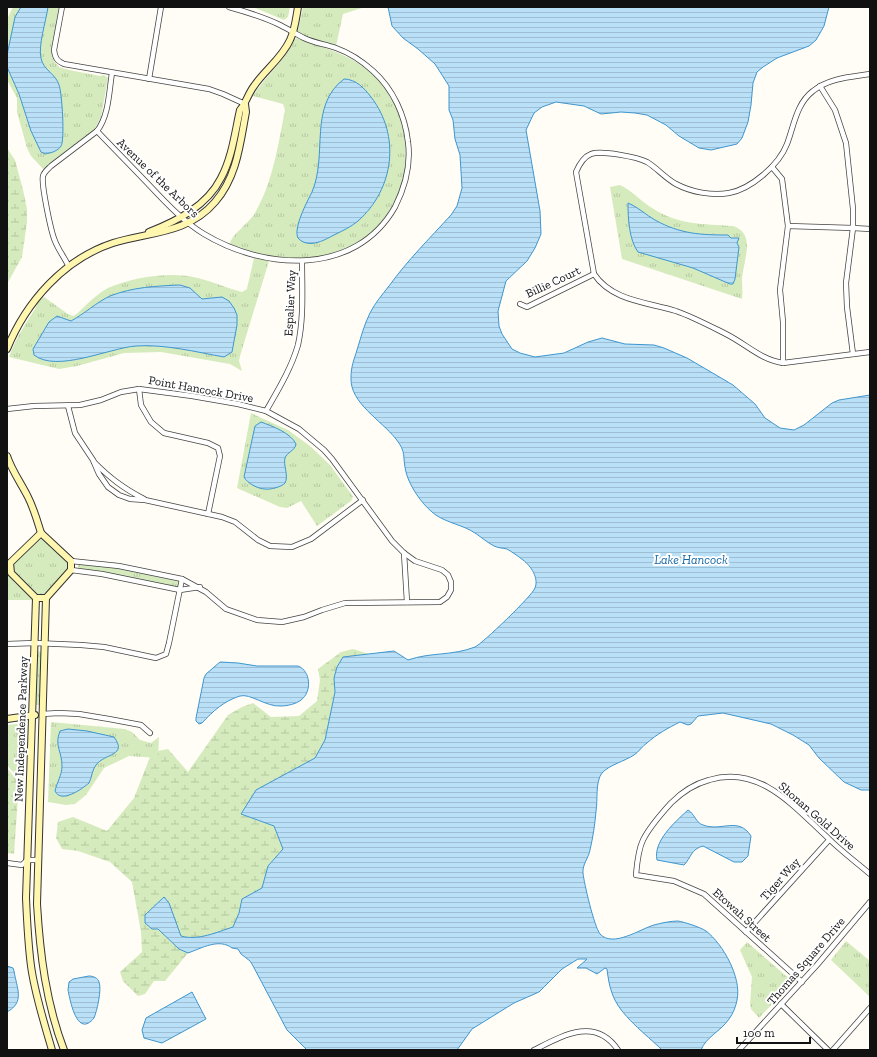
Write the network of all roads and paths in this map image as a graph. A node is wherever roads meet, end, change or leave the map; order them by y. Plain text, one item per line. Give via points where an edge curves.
1 (62, 7) edge
2 (161, 7) edge
3 (229, 7) edge
4 (298, 7) edge
5 (293, 32) junction
6 (112, 73) junction
7 (870, 74) edge
8 (149, 79) junction
9 (820, 86) junction
10 (245, 104) junction
11 (97, 131) junction
12 (772, 167) junction
13 (181, 217) junction
14 (188, 222) junction
15 (788, 226) junction
16 (853, 228) junction
17 (870, 229) edge
18 (136, 237) junction
19 (302, 261) junction
20 (68, 265) junction
21 (594, 274) junction
22 (520, 304) dead end
23 (7, 349) edge
24 (870, 352) edge
25 (853, 354) junction
26 (783, 363) junction
27 (138, 389) junction
28 (68, 406) junction
29 (7, 409) edge
30 (266, 411) junction
31 (7, 456) edge
32 (93, 460) junction
33 (145, 500) junction
34 (363, 500) junction
35 (208, 514) junction
36 (40, 533) junction
37 (404, 553) junction
38 (71, 561) junction
39 (8, 564) edge
40 (71, 570) junction
41 (9, 573) edge
42 (182, 579) junction
43 (200, 587) junction
44 (180, 590) junction
45 (36, 598) junction
46 (46, 598) junction
47 (407, 602) junction
48 (35, 642) junction
49 (7, 644) edge
50 (45, 644) junction
51 (42, 714) junction
52 (32, 715) junction
53 (7, 719) edge
54 (150, 733) dead end
55 (829, 840) junction
56 (27, 860) junction
57 (38, 860) junction
58 (7, 863) edge
59 (870, 874) edge
60 (636, 875) joint
61 (870, 902) edge
62 (746, 932) junction
63 (802, 982) junction
64 (781, 1004) junction
65 (870, 1008) edge
66 (52, 1050) edge
67 (64, 1050) edge
68 (534, 1050) edge
69 (618, 1050) edge
70 (739, 1050) edge
71 (828, 1050) edge
72 (833, 1050) edge

1 - 6 street via 54,50 56,59 64,64
2 - 8 street
3 - 5 street, Avenue of the Arbors via 262,17
4 - 5 street
5 - 10 street via 287,45 254,85
5 - 19 street, Avenue of the Arbors via 348,53 374,72 398,106 409,147 403,188 384,223 364,241 339,254
6 - 8 street
6 - 11 street via 105,114
7 - 9 street via 828,82
8 - 10 street via 209,89
9 - 12 street via 801,104 788,143
9 - 16 street via 835,110 846,143
10 - 13 street via 240,110 227,165 221,178 204,200
10 - 14 street via 246,112 229,182 210,208
11 - 13 street, Avenue of the Arbors
11 - 20 street via 51,166 43,177 50,228
12 - 15 street via 782,179
12 - 21 street via 757,180 740,189 728,193 708,194 676,184 647,162 633,157 598,152 590,154 578,166 576,172
13 - 14 street, Avenue of the Arbors
13 - 18 street
14 - 18 street via 162,233
14 - 19 street, Avenue of the Arbors via 203,234 235,250 253,255
15 - 16 street
15 - 26 street via 780,290
16 - 17 street
16 - 25 street via 846,284
18 - 20 street via 89,252
19 - 30 street, Espalier Way via 298,344 287,373
20 - 23 street via 20,322
21 - 22 street, Billie Court via 527,307
21 - 26 street via 616,294 699,320 755,353
24 - 25 street
25 - 26 street
27 - 28 street, Point Hancock Drive
27 - 30 street, Point Hancock Drive via 192,396
27 - 35 street via 141,405 151,422 164,432 218,448 220,456
28 - 29 street, Point Hancock Drive
28 - 32 street via 76,433
30 - 34 street, Point Hancock Drive via 295,426 316,442
31 - 36 street via 28,497
32 - 33 street via 126,490
32 - 33 street via 108,487 130,499
33 - 35 street
34 - 35 street via 311,539 292,547 270,546 235,522
34 - 37 street, Point Hancock Drive via 392,541
36 - 38 street
36 - 39 street
37 - 47 street
37 - 47 street, Point Hancock Drive via 445,572 452,586 449,594 440,602
38 - 40 street
38 - 42 street, Point Hancock Drive via 119,566
39 - 41 street
40 - 44 street
40 - 46 street
41 - 45 street
42 - 43 street, Point Hancock Drive
42 - 44 street
43 - 44 street
43 - 47 street, Point Hancock Drive via 226,609 257,620 282,622 345,604
44 - 50 street via 170,643 166,654 156,658 104,647
45 - 46 street
45 - 48 street, New Independence Parkway
46 - 50 street, New Independence Parkway
48 - 49 street
48 - 50 street
48 - 52 street, New Independence Parkway
50 - 51 street, New Independence Parkway
51 - 52 street
51 - 54 street via 79,714 109,719 141,725
51 - 57 street, New Independence Parkway
52 - 53 street
52 - 56 street, New Independence Parkway
55 - 59 street, Shonan Gold Drive
55 - 60 street, Shonan Gold Drive via 786,799 765,785 741,777 717,777 695,784 677,797 657,820 643,840
55 - 62 street, Tiger Way
56 - 57 street
56 - 58 street via 22,865
56 - 66 street, New Independence Parkway via 27,934 31,967 39,1008
57 - 67 street, New Independence Parkway via 37,904 44,975
60 - 62 street, Etowah Street via 674,881 704,894
61 - 63 street, Thomas Square Drive
62 - 63 street, Etowah Street
63 - 64 street, Thomas Square Drive
64 - 70 street, Thomas Square Drive
64 - 71 street
65 - 72 street
68 - 69 street via 566,1034 583,1030 601,1035

